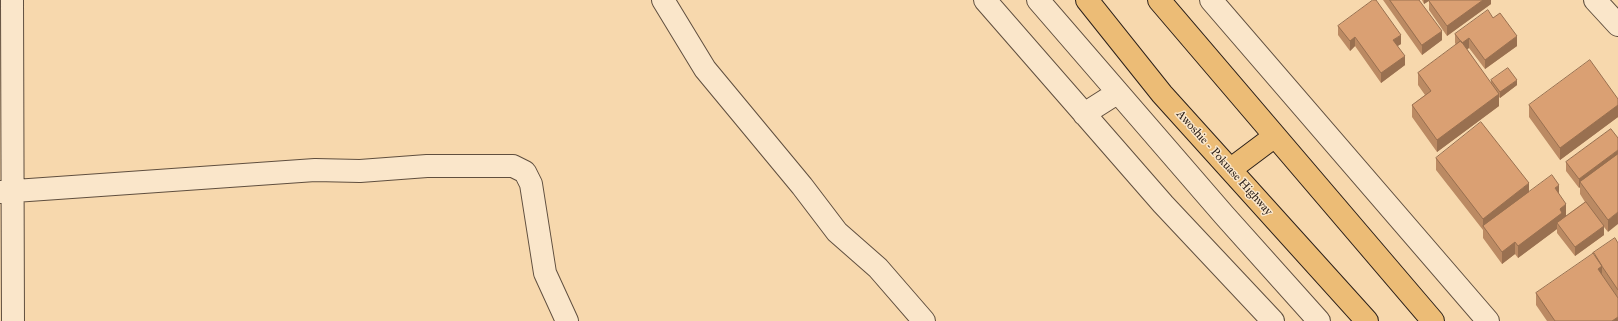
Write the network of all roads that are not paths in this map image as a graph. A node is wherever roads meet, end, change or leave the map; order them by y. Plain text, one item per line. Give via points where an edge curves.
1 (12, 0) edge
2 (663, 0) edge
3 (985, 0) edge
4 (1038, 0) edge
5 (1087, 0) edge
6 (1159, 0) edge
7 (1211, 0) edge
8 (1595, 0) edge
9 (1618, 25) edge
10 (1117, 93) junction
11 (1084, 114) junction
12 (1275, 136) junction
13 (1231, 169) junction
14 (6, 192) edge
15 (1299, 299) junction
16 (13, 321) edge
17 (567, 321) edge
18 (924, 321) edge
19 (1274, 321) edge
20 (1319, 321) edge
21 (1367, 321) edge
22 (1433, 321) edge
23 (1488, 321) edge

1 - 14 street
2 - 18 street via 706,69 837,232 878,268
3 - 11 street
4 - 10 street
5 - 13 main road, Awoshie - Pokuase Highway via 1162,94
6 - 12 main road
7 - 23 street
8 - 9 street
10 - 11 street
10 - 15 street
11 - 19 street via 1163,204
12 - 13 main road
12 - 22 main road
13 - 21 main road, Awoshie - Pokuase Highway
14 - 16 street
14 - 17 street via 315,170 513,166 525,172 531,184 545,273
15 - 19 street
15 - 20 street

